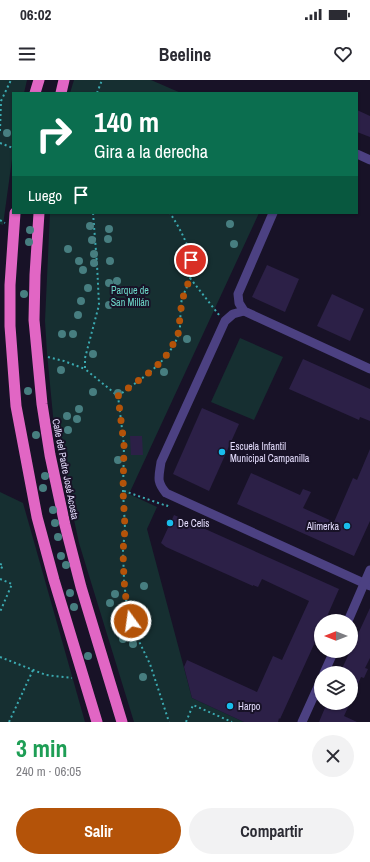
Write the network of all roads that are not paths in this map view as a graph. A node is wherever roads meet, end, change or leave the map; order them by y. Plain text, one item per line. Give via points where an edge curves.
1 (39, 80) edge
2 (64, 80) edge
3 (36, 92) edge
4 (61, 92) edge
5 (358, 154) edge
6 (370, 160) edge
7 (15, 214) edge
8 (39, 214) edge
9 (273, 214) edge
10 (244, 311) junction
11 (370, 368) edge
12 (370, 570) edge
13 (367, 585) edge
14 (352, 614) edge
15 (314, 695) edge
16 (97, 722) edge
17 (122, 722) edge
18 (302, 722) edge

1 - 3 highway
2 - 4 highway
5 - 6 street
7 - 16 highway via 10,326 16,406 37,517
8 - 17 highway, Calle del Padre José Acosta via 34,320 37,367 47,440 81,587
9 - 10 street via 238,294 239,303
10 - 11 street
10 - 13 street via 233,314 225,321 161,462 158,477 160,486 171,496
12 - 13 street
13 - 14 street
15 - 18 street

